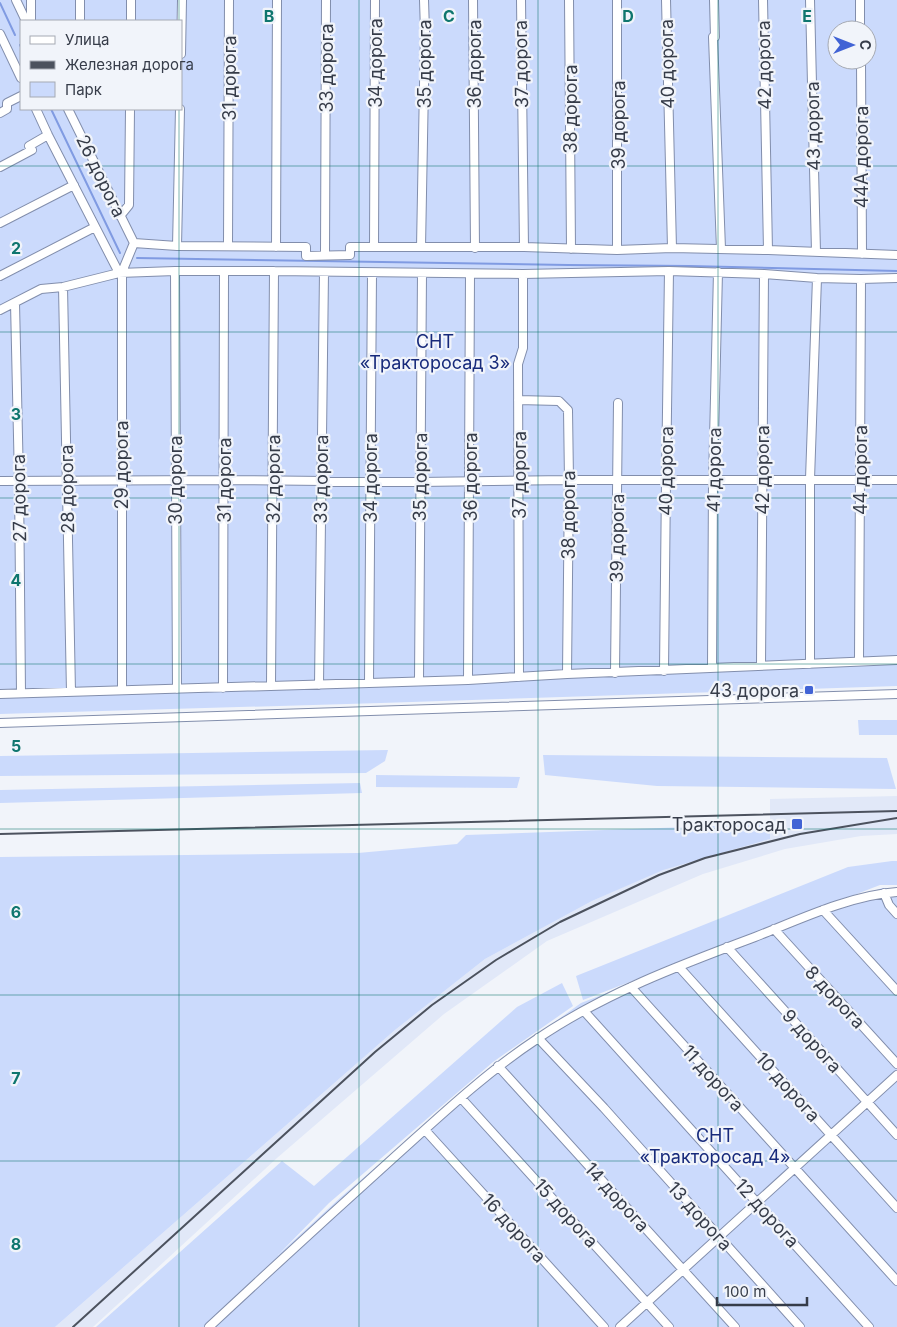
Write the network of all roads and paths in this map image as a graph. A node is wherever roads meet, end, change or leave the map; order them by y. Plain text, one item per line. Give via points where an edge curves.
1 (16, 0) edge
2 (31, 0) edge
3 (80, 0) edge
4 (131, 0) edge
5 (182, 0) edge
6 (229, 0) edge
7 (277, 0) edge
8 (326, 0) edge
9 (375, 0) edge
10 (424, 0) edge
11 (473, 0) edge
12 (520, 0) edge
13 (569, 0) edge
14 (617, 0) edge
15 (666, 0) edge
16 (714, 0) edge
17 (763, 0) edge
18 (810, 0) edge
19 (860, 0) edge
20 (26, 20) edge
21 (32, 20) edge
22 (80, 20) edge
23 (131, 20) edge
24 (182, 20) edge
25 (860, 20) edge
26 (0, 34) edge
27 (3, 49) edge
28 (861, 70) edge
29 (20, 76) edge
30 (20, 96) edge
31 (36, 110) edge
32 (68, 110) edge
33 (130, 110) edge
34 (180, 110) edge
35 (0, 113) edge
36 (48, 135) junction
37 (0, 167) edge
38 (74, 185) junction
39 (120, 216) junction
40 (0, 223) edge
41 (96, 227) junction
42 (134, 243) junction
43 (228, 245) junction
44 (177, 246) junction
45 (276, 247) junction
46 (374, 247) junction
47 (421, 247) junction
48 (524, 247) junction
49 (474, 248) junction
50 (571, 248) junction
51 (672, 248) junction
52 (721, 249) junction
53 (617, 250) junction
54 (768, 250) junction
55 (816, 252) junction
56 (862, 254) junction
57 (325, 255) junction
58 (897, 255) edge
59 (175, 271) junction
60 (274, 271) junction
61 (669, 271) junction
62 (120, 272) junction
63 (224, 272) junction
64 (324, 272) junction
65 (372, 272) junction
66 (718, 272) junction
67 (422, 273) junction
68 (470, 274) junction
69 (524, 274) junction
70 (764, 274) junction
71 (0, 276) edge
72 (817, 278) junction
73 (897, 278) edge
74 (862, 279) junction
75 (62, 287) junction
76 (15, 303) junction
77 (0, 310) edge
78 (518, 400) junction
79 (618, 403) dead end
80 (810, 479) junction
81 (121, 480) junction
82 (175, 480) junction
83 (224, 480) junction
84 (569, 480) junction
85 (762, 480) junction
86 (897, 480) edge
87 (0, 481) edge
88 (19, 481) junction
89 (67, 481) junction
90 (273, 481) junction
91 (470, 481) junction
92 (618, 481) junction
93 (666, 481) junction
94 (713, 481) junction
95 (860, 481) junction
96 (321, 482) junction
97 (370, 482) junction
98 (420, 482) junction
99 (519, 482) junction
100 (897, 660) edge
101 (859, 662) junction
102 (810, 664) junction
103 (761, 666) junction
104 (712, 668) junction
105 (664, 671) junction
106 (615, 673) junction
107 (567, 674) junction
108 (519, 677) junction
109 (468, 680) junction
110 (419, 681) junction
111 (369, 683) junction
112 (320, 685) junction
113 (271, 686) junction
114 (223, 688) junction
115 (177, 689) junction
116 (122, 690) junction
117 (71, 692) junction
118 (21, 693) junction
119 (0, 694) edge
120 (897, 694) edge
121 (0, 723) edge
122 (897, 892) edge
123 (884, 893) junction
124 (823, 910) junction
125 (897, 914) edge
126 (774, 930) junction
127 (727, 947) junction
128 (679, 967) junction
129 (630, 987) junction
130 (897, 991) edge
131 (584, 1011) junction
132 (538, 1038) junction
133 (897, 1064) edge
134 (498, 1066) junction
135 (897, 1074) edge
136 (462, 1098) junction
137 (867, 1102) junction
138 (425, 1130) junction
139 (831, 1135) junction
140 (897, 1135) edge
141 (795, 1168) junction
142 (757, 1202) junction
143 (897, 1208) edge
144 (718, 1237) junction
145 (683, 1270) junction
146 (897, 1281) edge
147 (647, 1302) junction
148 (209, 1327) edge
149 (604, 1327) edge
150 (620, 1327) edge
151 (669, 1327) edge
152 (735, 1327) edge
153 (800, 1327) edge
154 (868, 1327) edge

1 - 20 street
2 - 21 street
3 - 22 street
4 - 23 street
5 - 24 street
6 - 43 street, 31 дорога
7 - 45 street
8 - 57 street, 33 дорога
9 - 46 street, 34 дорога
10 - 47 street, 35 дорога
11 - 49 street, 36 дорога
12 - 48 street, 37 дорога
13 - 50 street, 38 дорога
14 - 53 street, 39 дорога
15 - 51 street, 40 дорога
16 - 52 street
17 - 54 street, 42 дорога
18 - 55 street, 43 дорога
19 - 25 street
26 - 27 street
27 - 29 street
28 - 56 street, 44А дорога
30 - 35 street via 7,103 7,110
31 - 36 street
32 - 39 street, 26 дорога
33 - 39 street via 129,205
34 - 44 street
36 - 37 street via 29,146 32,150
36 - 38 street
38 - 40 street
38 - 41 street
39 - 42 street, 26 дорога
41 - 62 street
41 - 71 street
42 - 44 street
42 - 62 street, 29 дорога
43 - 44 street
43 - 45 street
45 - 57 street via 306,247 306,256
46 - 47 street
46 - 57 street via 350,247 350,255
47 - 49 street
48 - 49 street
48 - 50 street
50 - 53 street
51 - 52 street
51 - 53 street
52 - 54 street
54 - 55 street
55 - 56 street
56 - 58 street
59 - 62 street
59 - 63 street
59 - 82 street, 30 дорога
60 - 63 street
60 - 64 street
60 - 90 street, 32 дорога
61 - 66 street
61 - 69 street
61 - 93 street, 40 дорога
62 - 75 street
62 - 81 street, 29 дорога
63 - 83 street, 31 дорога
64 - 65 street
64 - 96 street, 33 дорога
65 - 67 street
65 - 97 street, 34 дорога
66 - 70 street
66 - 94 street, 41 дорога
67 - 68 street
67 - 98 street, 35 дорога
68 - 69 street
68 - 91 street, 36 дорога
69 - 78 street, 37 дорога via 523,348 518,364
70 - 72 street
70 - 85 street, 42 дорога
72 - 74 street
72 - 80 street
73 - 74 street
74 - 95 street, 44 дорога
75 - 76 street via 41,290
75 - 89 street, 28 дорога
76 - 77 street
76 - 88 street, 27 дорога
78 - 84 street, 38 дорога via 559,401 568,410
78 - 99 street, 37 дорога
79 - 92 street, 39 дорога
80 - 85 street
80 - 95 street
80 - 102 street
81 - 82 street
81 - 89 street
81 - 116 street, 29 дорога
82 - 83 street
82 - 115 street, 30 дорога
83 - 90 street
83 - 114 street, 31 дорога
84 - 92 street
84 - 99 street
84 - 107 street, 38 дорога
85 - 94 street
85 - 103 street, 42 дорога
86 - 95 street
87 - 88 street
88 - 89 street
88 - 118 street, 27 дорога
89 - 117 street, 28 дорога
90 - 96 street
90 - 113 street, 32 дорога
91 - 98 street
91 - 99 street
91 - 109 street, 36 дорога
92 - 93 street
92 - 106 street, 39 дорога
93 - 94 street
93 - 105 street, 40 дорога
94 - 104 street, 41 дорога
95 - 101 street, 44 дорога
96 - 97 street
96 - 112 street, 33 дорога
97 - 98 street
97 - 111 street, 34 дорога
98 - 110 street, 35 дорога
99 - 108 street, 37 дорога
100 - 101 street
101 - 102 street
102 - 103 street
103 - 104 street
104 - 105 street
105 - 106 street
106 - 107 street
107 - 108 street
108 - 109 street
109 - 110 street
110 - 111 street
111 - 112 street
112 - 113 street
113 - 114 street
114 - 115 street
115 - 116 street
116 - 117 street
117 - 118 street
118 - 119 street
120 - 121 street
122 - 123 street
123 - 124 street
123 - 125 street
124 - 126 street
124 - 130 street
126 - 127 street
126 - 133 street, 8 дорога
127 - 128 street
127 - 137 street, 9 дорога
128 - 129 street
128 - 139 street, 10 дорога
129 - 131 street
129 - 141 street, 11 дорога
131 - 132 street
131 - 142 street, 12 дорога
132 - 134 street
132 - 144 street, 13 дорога
134 - 136 street
134 - 145 street, 14 дорога
135 - 137 street
136 - 138 street
136 - 147 street, 15 дорога
137 - 139 street
137 - 140 street, 9 дорога
138 - 148 street
138 - 149 street, 16 дорога
139 - 141 street
139 - 143 street, 10 дорога
141 - 142 street
141 - 146 street, 11 дорога
142 - 144 street
142 - 154 street, 12 дорога
144 - 145 street
144 - 153 street, 13 дорога
145 - 147 street
145 - 152 street, 14 дорога
147 - 150 street
147 - 151 street, 15 дорога

